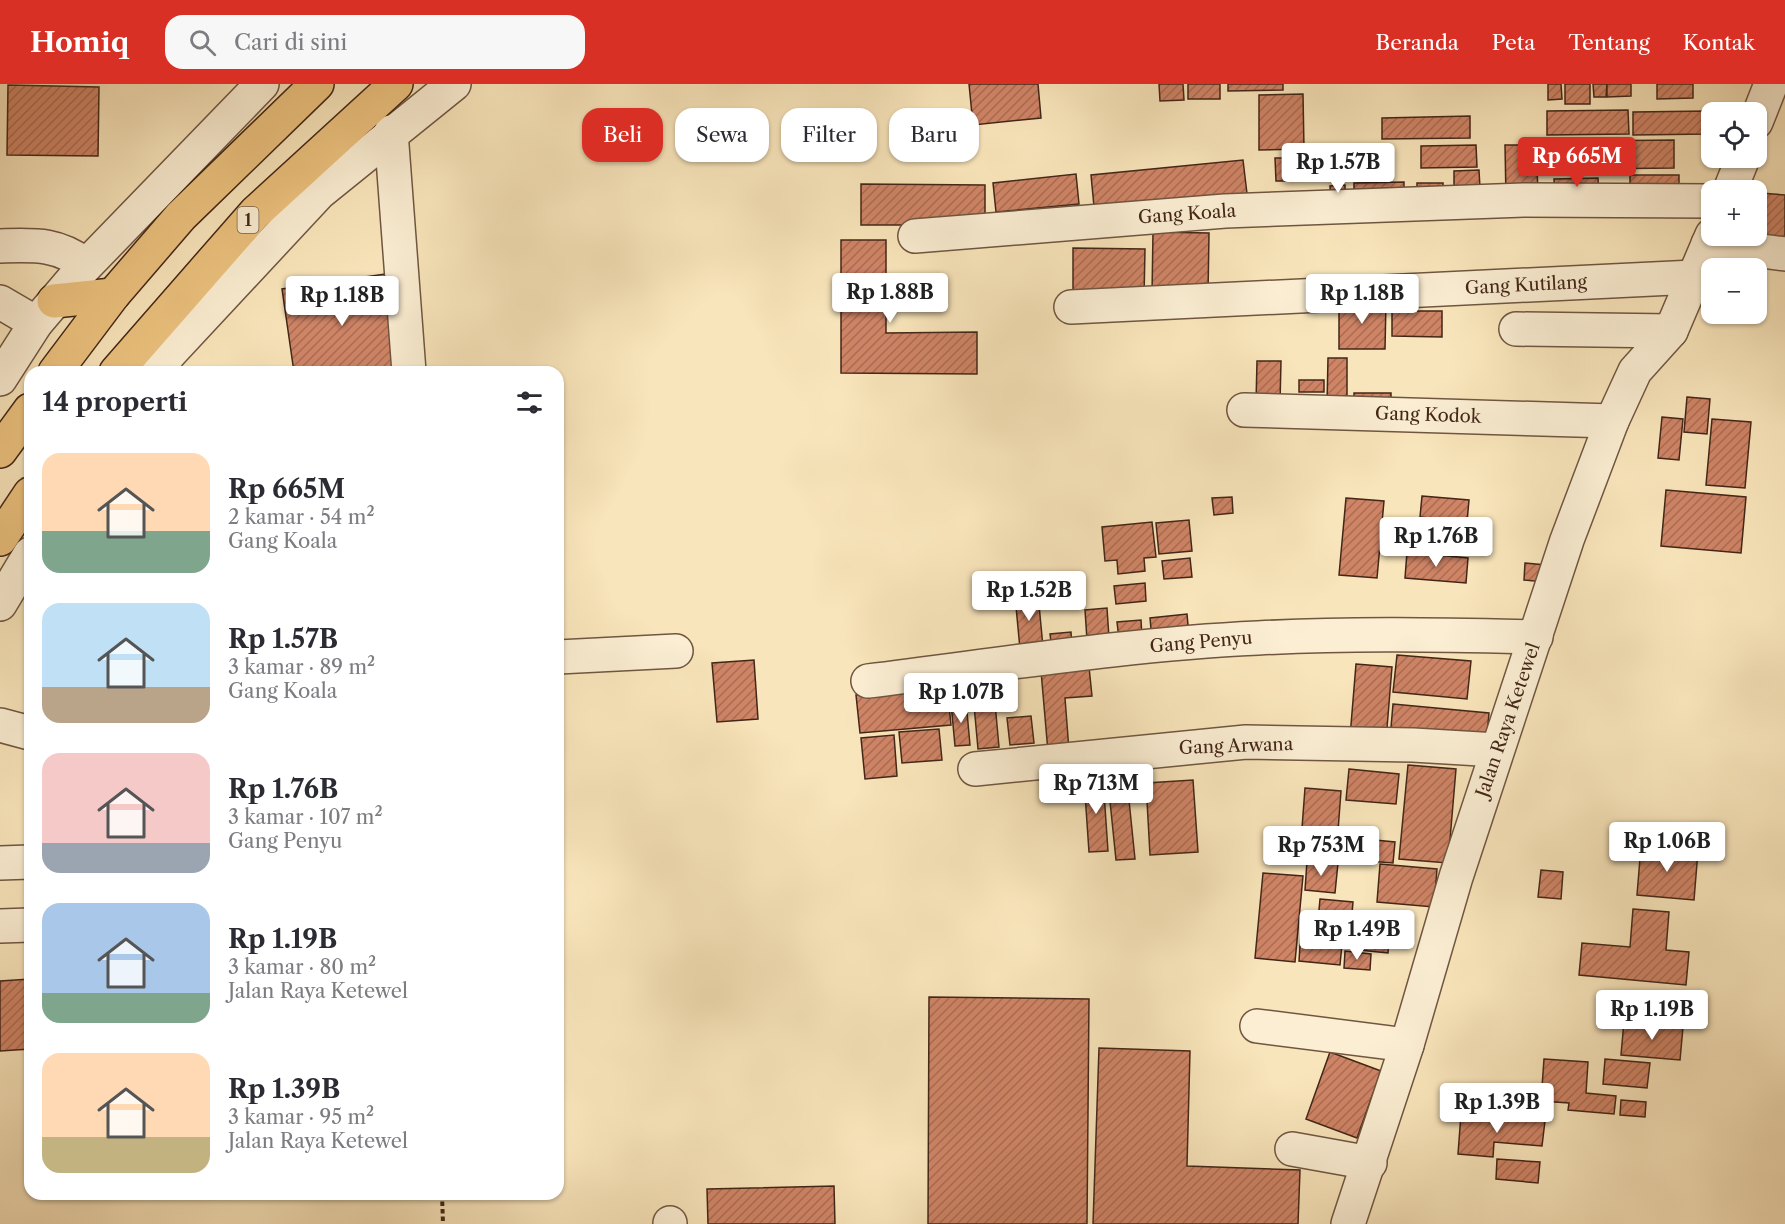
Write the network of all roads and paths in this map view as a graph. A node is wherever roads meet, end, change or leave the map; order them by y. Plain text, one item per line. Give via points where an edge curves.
1 (262, 84) edge
2 (317, 84) edge
3 (396, 84) edge
4 (454, 84) edge
5 (1771, 84) edge
6 (1764, 102) edge
7 (391, 132) junction
8 (1701, 201) edge
9 (915, 236) dead end
10 (0, 246) edge
11 (1707, 246) edge
12 (1742, 246) edge
13 (1785, 254) edge
14 (86, 265) junction
15 (1694, 278) junction
16 (112, 295) junction
17 (0, 302) edge
18 (1071, 307) dead end
19 (45, 312) junction
20 (1516, 329) dead end
21 (1671, 331) junction
22 (157, 354) edge
23 (59, 366) edge
24 (130, 366) edge
25 (409, 366) edge
26 (0, 379) edge
27 (1244, 410) dead end
28 (24, 418) edge
29 (1612, 421) junction
30 (0, 451) edge
31 (24, 503) edge
32 (0, 539) edge
33 (24, 564) edge
34 (0, 604) edge
35 (1536, 638) junction
36 (676, 651) dead end
37 (564, 657) edge
38 (868, 681) dead end
39 (0, 725) edge
40 (24, 731) edge
41 (1497, 750) junction
42 (975, 769) dead end
43 (24, 862) edge
44 (0, 864) edge
45 (24, 925) edge
46 (0, 926) edge
47 (1257, 1026) dead end
48 (1407, 1045) junction
49 (1292, 1149) dead end
50 (1370, 1163) junction
51 (442, 1200) edge
52 (443, 1224) edge
53 (1348, 1224) edge

1 - 14 street
2 - 16 highway via 181,216
3 - 22 highway, 1 via 255,213
4 - 7 street
5 - 6 street
7 - 22 street via 319,193
7 - 25 street
8 - 9 street, Gang Koala via 1524,200 1225,211
10 - 14 street via 53,247 69,252
11 - 15 street, Jalan Raya Ketewel
12 - 13 street
14 - 19 street
15 - 18 street, Gang Kutilang
15 - 21 street, Jalan Raya Ketewel
16 - 19 highway
16 - 23 highway
17 - 19 street
19 - 26 street
20 - 21 street
21 - 29 street, Jalan Raya Ketewel via 1635,371
22 - 24 highway, 1
27 - 29 street, Gang Kodok
28 - 30 highway
29 - 35 street, Jalan Raya Ketewel via 1567,540
31 - 32 highway
33 - 34 street
35 - 38 street, Gang Penyu via 1367,634 1256,638 1136,648
35 - 41 street, Jalan Raya Ketewel
36 - 37 street
39 - 40 street
41 - 42 street, Gang Arwana via 1246,742
41 - 48 street, Jalan Raya Ketewel
43 - 44 street
45 - 46 street
47 - 48 street
48 - 50 street, Jalan Raya Ketewel
49 - 50 street
50 - 53 street, Jalan Raya Ketewel
51 - 52 path

